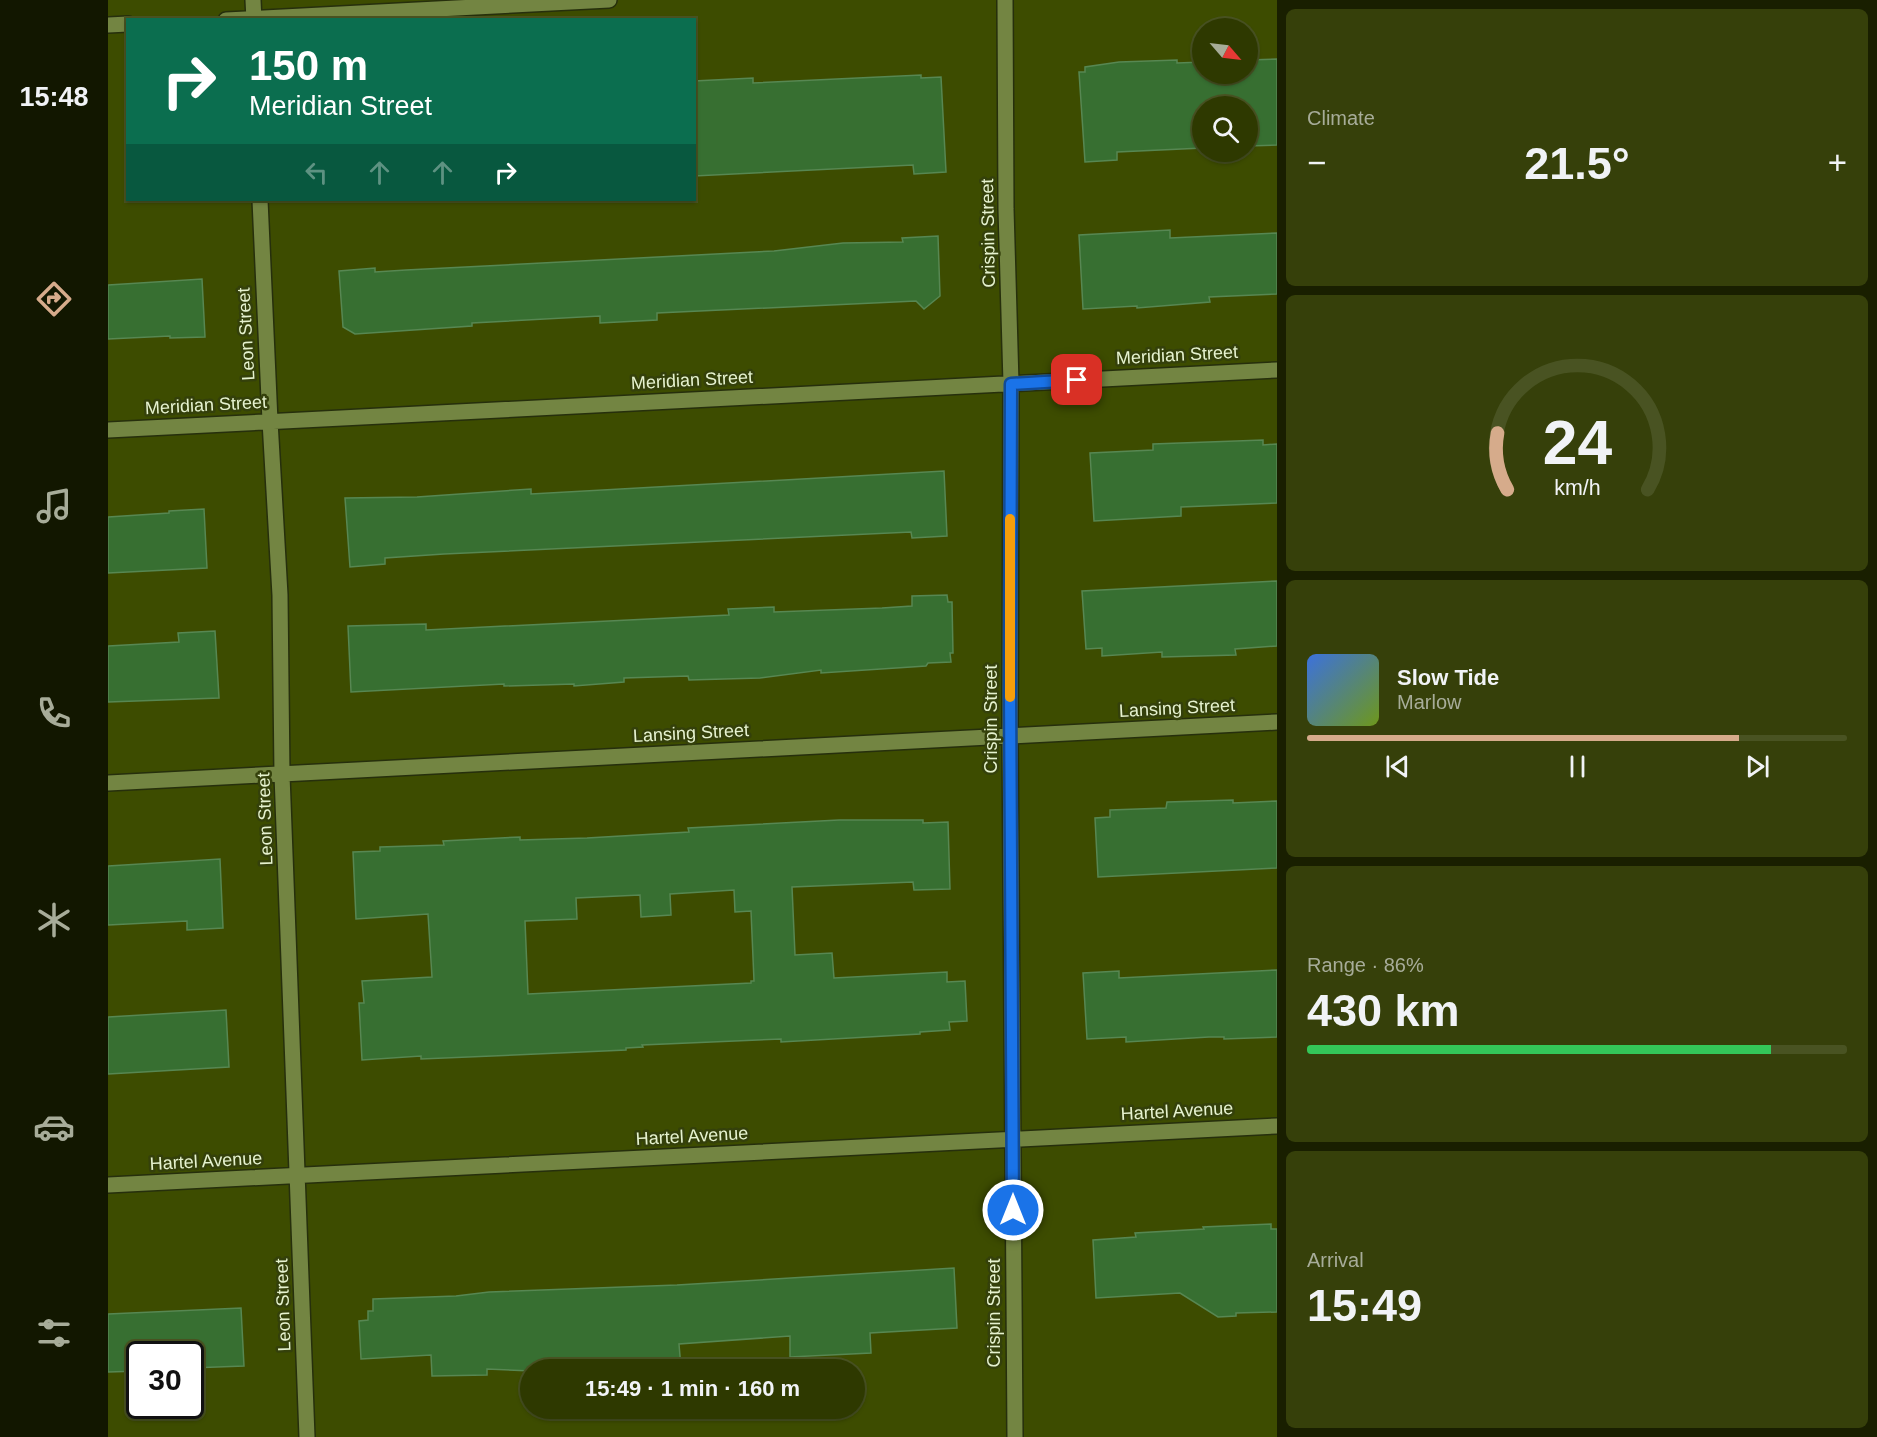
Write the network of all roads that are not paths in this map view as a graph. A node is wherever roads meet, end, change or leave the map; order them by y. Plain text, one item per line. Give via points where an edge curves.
1 (253, 0) edge
2 (609, 0) edge
3 (1005, 0) edge
4 (254, 18) edge
5 (273, 18) edge
6 (126, 24) edge
7 (108, 26) edge
8 (260, 201) edge
9 (1277, 370) edge
10 (1011, 384) junction
11 (270, 421) junction
12 (108, 430) edge
13 (1277, 722) edge
14 (1010, 735) junction
15 (282, 775) junction
16 (108, 783) edge
17 (1277, 1126) edge
18 (1013, 1139) junction
19 (297, 1176) junction
20 (108, 1185) edge
21 (307, 1437) edge
22 (1015, 1437) edge

1 - 4 street
2 - 5 street
3 - 10 street, Crispin Street
6 - 7 street
8 - 11 street, Leon Street
9 - 10 street, Meridian Street
10 - 11 street, Meridian Street
10 - 14 street, Crispin Street
11 - 12 street, Meridian Street
11 - 15 street, Leon Street via 280,595
13 - 14 street, Lansing Street
14 - 15 street, Lansing Street
14 - 18 street, Crispin Street
15 - 16 street, Lansing Street
15 - 19 street, Leon Street
17 - 18 street, Hartel Avenue
18 - 19 street, Hartel Avenue
18 - 22 street, Crispin Street
19 - 20 street, Hartel Avenue
19 - 21 street, Leon Street

